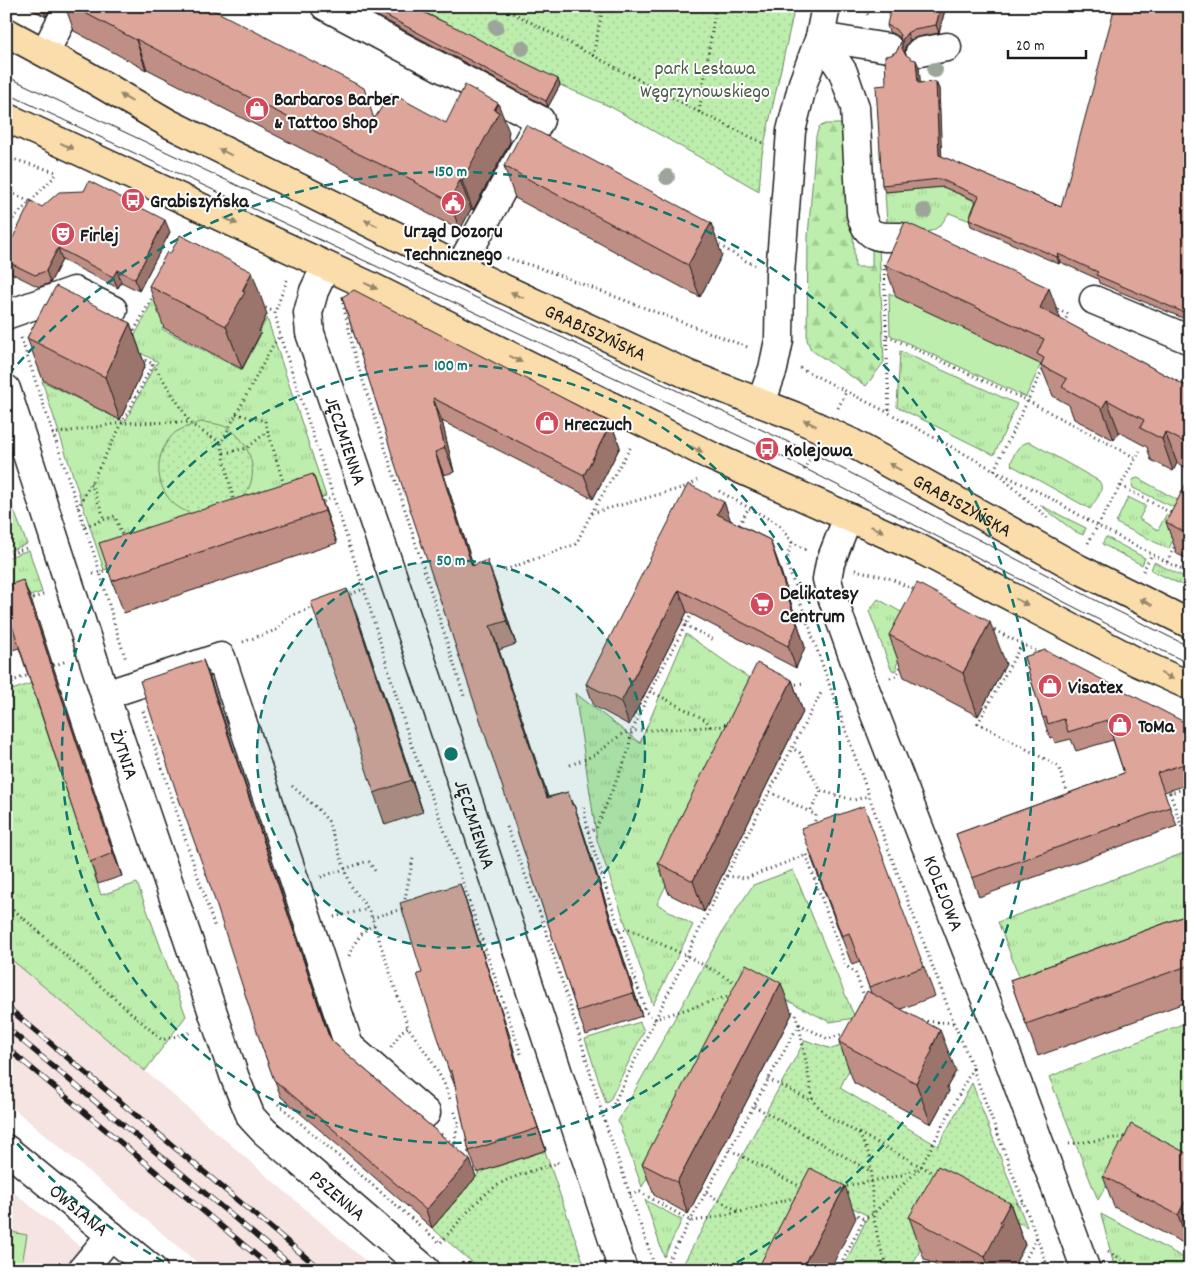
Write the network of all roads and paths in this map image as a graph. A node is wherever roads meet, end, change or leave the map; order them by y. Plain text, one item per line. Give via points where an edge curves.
1 (68, 6) edge
2 (325, 6) edge
3 (500, 6) edge
4 (603, 6) edge
5 (716, 6) edge
6 (826, 6) edge
7 (6, 32) edge
8 (820, 37) junction
9 (947, 47) dead end
10 (888, 48) dead end
11 (44, 52) junction
12 (920, 52) dead end
13 (593, 56) junction
14 (699, 112) junction
15 (12, 126) edge
16 (768, 146) dead end
17 (6, 157) edge
18 (6, 190) edge
19 (30, 202) junction
20 (6, 226) edge
21 (900, 237) edge
22 (713, 241) edge
23 (465, 257) junction
24 (326, 266) junction
25 (758, 266) dead end
26 (157, 288) edge
27 (342, 300) edge
28 (1094, 300) dead end
29 (259, 304) dead end
30 (1052, 307) dead end
31 (113, 310) dead end
32 (275, 312) dead end
33 (9, 314) edge
34 (1060, 332) edge
35 (280, 336) dead end
36 (887, 336) dead end
37 (132, 337) dead end
38 (1190, 340) edge
39 (747, 346) dead end
40 (139, 357) dead end
41 (776, 358) junction
42 (153, 364) junction
43 (1044, 366) edge
44 (6, 388) edge
45 (846, 392) junction
46 (1028, 401) junction
47 (761, 403) junction
48 (236, 414) junction
49 (190, 422) junction
50 (121, 424) junction
51 (825, 430) junction
52 (268, 431) junction
53 (20, 432) junction
54 (53, 434) junction
55 (221, 443) junction
56 (639, 449) dead end
57 (1140, 451) edge
58 (224, 453) junction
59 (1136, 458) junction
60 (994, 470) junction
61 (689, 475) dead end
62 (697, 480) junction
63 (91, 483) junction
64 (706, 484) dead end
65 (1121, 486) junction
66 (714, 489) dead end
67 (793, 492) junction
68 (287, 493) edge
69 (317, 504) edge
70 (235, 506) edge
71 (749, 507) junction
72 (78, 508) junction
73 (1038, 511) dead end
74 (591, 514) junction
75 (848, 517) junction
76 (1178, 518) edge
77 (105, 520) junction
78 (778, 524) junction
79 (85, 526) junction
80 (1098, 526) junction
81 (735, 532) edge
82 (1179, 538) edge
83 (1088, 543) dead end
84 (126, 544) edge
85 (30, 546) dead end
86 (1152, 554) junction
87 (6, 555) edge
88 (1167, 562) junction
89 (117, 567) edge
90 (505, 570) dead end
91 (853, 570) dead end
92 (100, 572) junction
93 (1143, 572) dead end
94 (1190, 574) edge
95 (57, 589) junction
96 (364, 589) junction
97 (920, 593) edge
98 (339, 598) edge
99 (22, 601) edge
100 (48, 602) dead end
101 (322, 604) edge
102 (694, 608) edge
103 (1190, 624) edge
104 (685, 625) junction
105 (987, 626) edge
106 (714, 640) dead end
107 (1022, 644) junction
108 (65, 652) dead end
109 (221, 657) junction
110 (1048, 657) edge
111 (905, 659) edge
112 (42, 670) edge
113 (33, 674) edge
114 (890, 678) edge
115 (803, 683) dead end
116 (135, 686) junction
117 (786, 686) edge
118 (1190, 686) edge
119 (6, 691) edge
120 (650, 691) junction
121 (821, 693) dead end
122 (105, 695) junction
123 (464, 697) edge
124 (730, 720) edge
125 (710, 727) junction
126 (632, 732) junction
127 (792, 748) junction
128 (570, 765) dead end
129 (259, 771) junction
130 (1166, 785) edge
131 (1190, 787) edge
132 (821, 791) junction
133 (770, 792) junction
134 (1170, 793) junction
135 (869, 796) junction
136 (1070, 799) edge
137 (584, 807) dead end
138 (810, 812) junction
139 (504, 818) edge
140 (815, 822) junction
141 (823, 826) edge
142 (880, 827) junction
143 (814, 830) edge
144 (871, 830) edge
145 (588, 832) junction
146 (812, 846) edge
147 (819, 850) edge
148 (1190, 851) edge
149 (811, 853) junction
150 (806, 855) junction
151 (413, 858) dead end
152 (345, 869) junction
153 (375, 871) dead end
154 (726, 876) junction
155 (296, 885) junction
156 (466, 890) junction
157 (457, 892) edge
158 (412, 906) edge
159 (368, 909) junction
160 (404, 909) junction
161 (372, 918) junction
162 (310, 926) junction
163 (619, 930) junction
164 (217, 935) dead end
165 (687, 956) junction
166 (746, 988) edge
167 (733, 995) edge
168 (868, 1006) edge
169 (787, 1009) dead end
170 (655, 1019) junction
171 (916, 1021) edge
172 (954, 1023) junction
173 (798, 1024) junction
174 (847, 1033) edge
175 (523, 1060) dead end
176 (973, 1068) junction
177 (768, 1079) junction
178 (812, 1101) junction
179 (754, 1106) junction
180 (426, 1113) joint
181 (602, 1113) junction
182 (251, 1117) joint
183 (458, 1122) junction
184 (464, 1125) edge
185 (858, 1134) junction
186 (1138, 1134) edge
187 (1067, 1144) dead end
188 (454, 1145) junction
189 (477, 1146) edge
190 (6, 1149) edge
191 (730, 1150) junction
192 (554, 1154) dead end
193 (921, 1167) junction
194 (872, 1172) junction
195 (939, 1176) edge
196 (872, 1181) junction
197 (804, 1188) edge
198 (838, 1188) edge
199 (706, 1193) junction
200 (630, 1194) junction
201 (803, 1195) edge
202 (1023, 1202) junction
203 (1000, 1208) edge
204 (846, 1210) dead end
205 (740, 1212) junction
206 (873, 1214) junction
207 (864, 1219) junction
208 (691, 1220) junction
209 (111, 1235) junction
210 (1038, 1237) junction
211 (440, 1243) dead end
212 (1094, 1259) edge
213 (82, 1270) edge
214 (153, 1270) edge
215 (426, 1270) edge
216 (623, 1270) edge
217 (656, 1270) edge
218 (664, 1270) edge
219 (838, 1270) edge
220 (890, 1270) edge
221 (1020, 1270) edge
222 (1049, 1270) edge
223 (1142, 1270) edge

1 - 11 street
2 - 23 street via 540,120
3 - 13 path
4 - 13 path
5 - 14 path
6 - 8 street
7 - 11 main road, GRABISZYŃSKA
8 - 10 street
8 - 21 street via 843,72 855,107 864,226 871,234
8 - 41 street via 803,83 790,138
9 - 12 street
23 -> 11 main road, GRABISZYŃSKA via 168,123
13 - 14 path
14 - 16 path
15 -> 24 main road
17 - 19 path via 58,173
18 - 19 path
19 - 20 path
22 - 25 path
23 - 39 path via 540,268
47 -> 23 main road, GRABISZYŃSKA via 689,375
24 -> 67 main road via 703,452
24 - 216 street, JĘCZMIENNA via 308,313 310,333
26 - 37 path
27 - 123 path via 355,357
28 - 38 street
29 - 32 path
30 - 34 path via 1068,314
31 - 33 street via 74,291
33 - 54 path
35 - 48 path
36 - 46 path
40 - 42 path
41 - 45 path
41 - 47 street
42 - 49 path
42 - 50 path
43 - 46 path
44 - 53 street, ŻYTNIA
45 - 51 path
45 - 60 path
46 - 59 path
46 - 60 path
51 -> 47 main road, GRABISZYŃSKA
48 - 52 path via 265,421
48 - 55 path
49 - 50 path
49 - 55 path
50 - 54 path
50 - 63 path
51 - 67 path
103 -> 51 main road, GRABISZYŃSKA via 1079,569
52 - 58 path via 247,448
52 - 68 path
53 - 54 path
53 - 95 street, ŻYTNIA
54 - 72 path
55 - 58 path
56 - 74 path via 631,445
57 - 59 path
58 - 70 path
59 - 65 path
60 - 73 path
60 - 80 path
61 - 62 path
62 - 64 path
62 - 74 path via 689,486
63 - 72 path
63 - 77 path
65 - 76 path
65 - 80 path
66 - 71 path
67 - 75 main road
67 - 78 path
69 - 96 path via 333,498
71 - 78 path
71 - 81 path
72 - 79 path
74 - 90 path via 576,544
75 -> 118 main road via 918,548 1137,662
75 - 212 street, KOLEJOWA via 830,563 827,579 830,590 862,682 1006,1053
77 - 79 path
77 - 84 path via 114,516
78 - 135 path via 792,542 788,564
79 - 92 path
80 - 83 path
80 - 86 path
82 - 88 path
85 - 87 path
86 - 88 path
86 - 93 path
88 - 94 path
89 - 92 path
91 - 97 path via 889,578
92 - 95 path
92 - 116 path
95 - 99 path
95 - 100 path
95 - 122 street, ŻYTNIA
96 - 98 path
96 - 156 path via 409,738
101 - 109 path via 288,616 276,630 227,647
102 - 104 path
104 - 106 path
104 - 120 path
105 - 107 path
107 - 110 path
107 - 136 path via 978,723 1058,766
108 - 112 path via 68,661
109 - 116 street
109 - 129 street
111 - 114 path via 896,676
113 - 119 path via 15,680
115 - 117 path
116 - 122 street
116 - 164 path
120 - 125 path via 706,720
120 - 126 path
121 - 127 path
122 - 182 street, ŻYTNIA
124 - 125 path via 723,726
125 - 126 path
126 - 128 path via 622,734 595,754
126 - 145 path via 627,755 596,829
127 - 132 path via 800,753
127 - 133 path
129 - 152 path via 267,770 287,782 317,808 328,821
129 - 155 street
130 - 134 path
131 - 134 path
132 - 135 path via 854,800
132 - 138 path
133 - 138 path
133 - 154 path
134 - 148 path
135 - 142 path
137 - 145 path
138 - 140 path via 816,815
139 - 181 path via 542,919
140 - 141 path
140 - 143 path
142 - 144 path
142 - 172 path
145 - 163 path
146 - 149 path
147 - 149 path
149 - 150 path
150 - 154 path via 746,878
150 - 168 path via 846,966 855,972
151 - 160 path
152 - 153 path via 369,862
152 - 155 path
152 - 159 path via 351,886
154 - 165 path
155 - 162 street
156 - 157 path
156 - 175 path
158 - 160 path
159 - 161 path
159 - 162 path via 342,914
160 - 161 path
161 - 183 path via 408,1027 444,1083
162 - 180 street via 349,1046
163 - 165 path via 630,928
163 - 170 path via 646,1012
165 - 166 path
165 - 170 path
167 - 170 path
169 - 173 path via 796,1014
170 - 181 path via 612,1107
171 - 172 path
172 - 176 path
173 - 174 path via 828,1039
173 - 177 path
173 - 178 path
176 - 193 path
176 - 202 path
177 - 178 path
177 - 179 path
178 - 185 path via 828,1117
179 - 191 path
179 - 194 path
180 - 188 path via 426,1121
181 - 200 path
182 - 215 street, PSZENNA
183 - 184 path
183 - 188 path
185 - 193 path
185 - 194 path via 870,1156
186 - 187 path
188 - 189 path via 464,1156
190 - 209 street, OWSIANA
191 - 197 path
191 - 199 path
192 - 211 path via 558,1163 508,1180 483,1196
193 - 195 path
193 - 196 path
193 - 206 path
194 - 196 path
196 - 198 path
196 - 206 path
199 - 205 path
199 - 208 path
200 - 208 path via 640,1192
200 - 217 path
201 - 205 path
202 - 203 path
202 - 210 path
204 - 207 path
205 - 208 path
206 - 207 path
206 - 220 path via 880,1248
207 - 219 path
208 - 218 path
209 - 213 street
209 - 214 street, OWSIANA
210 - 221 path
210 - 222 path
212 - 223 path

